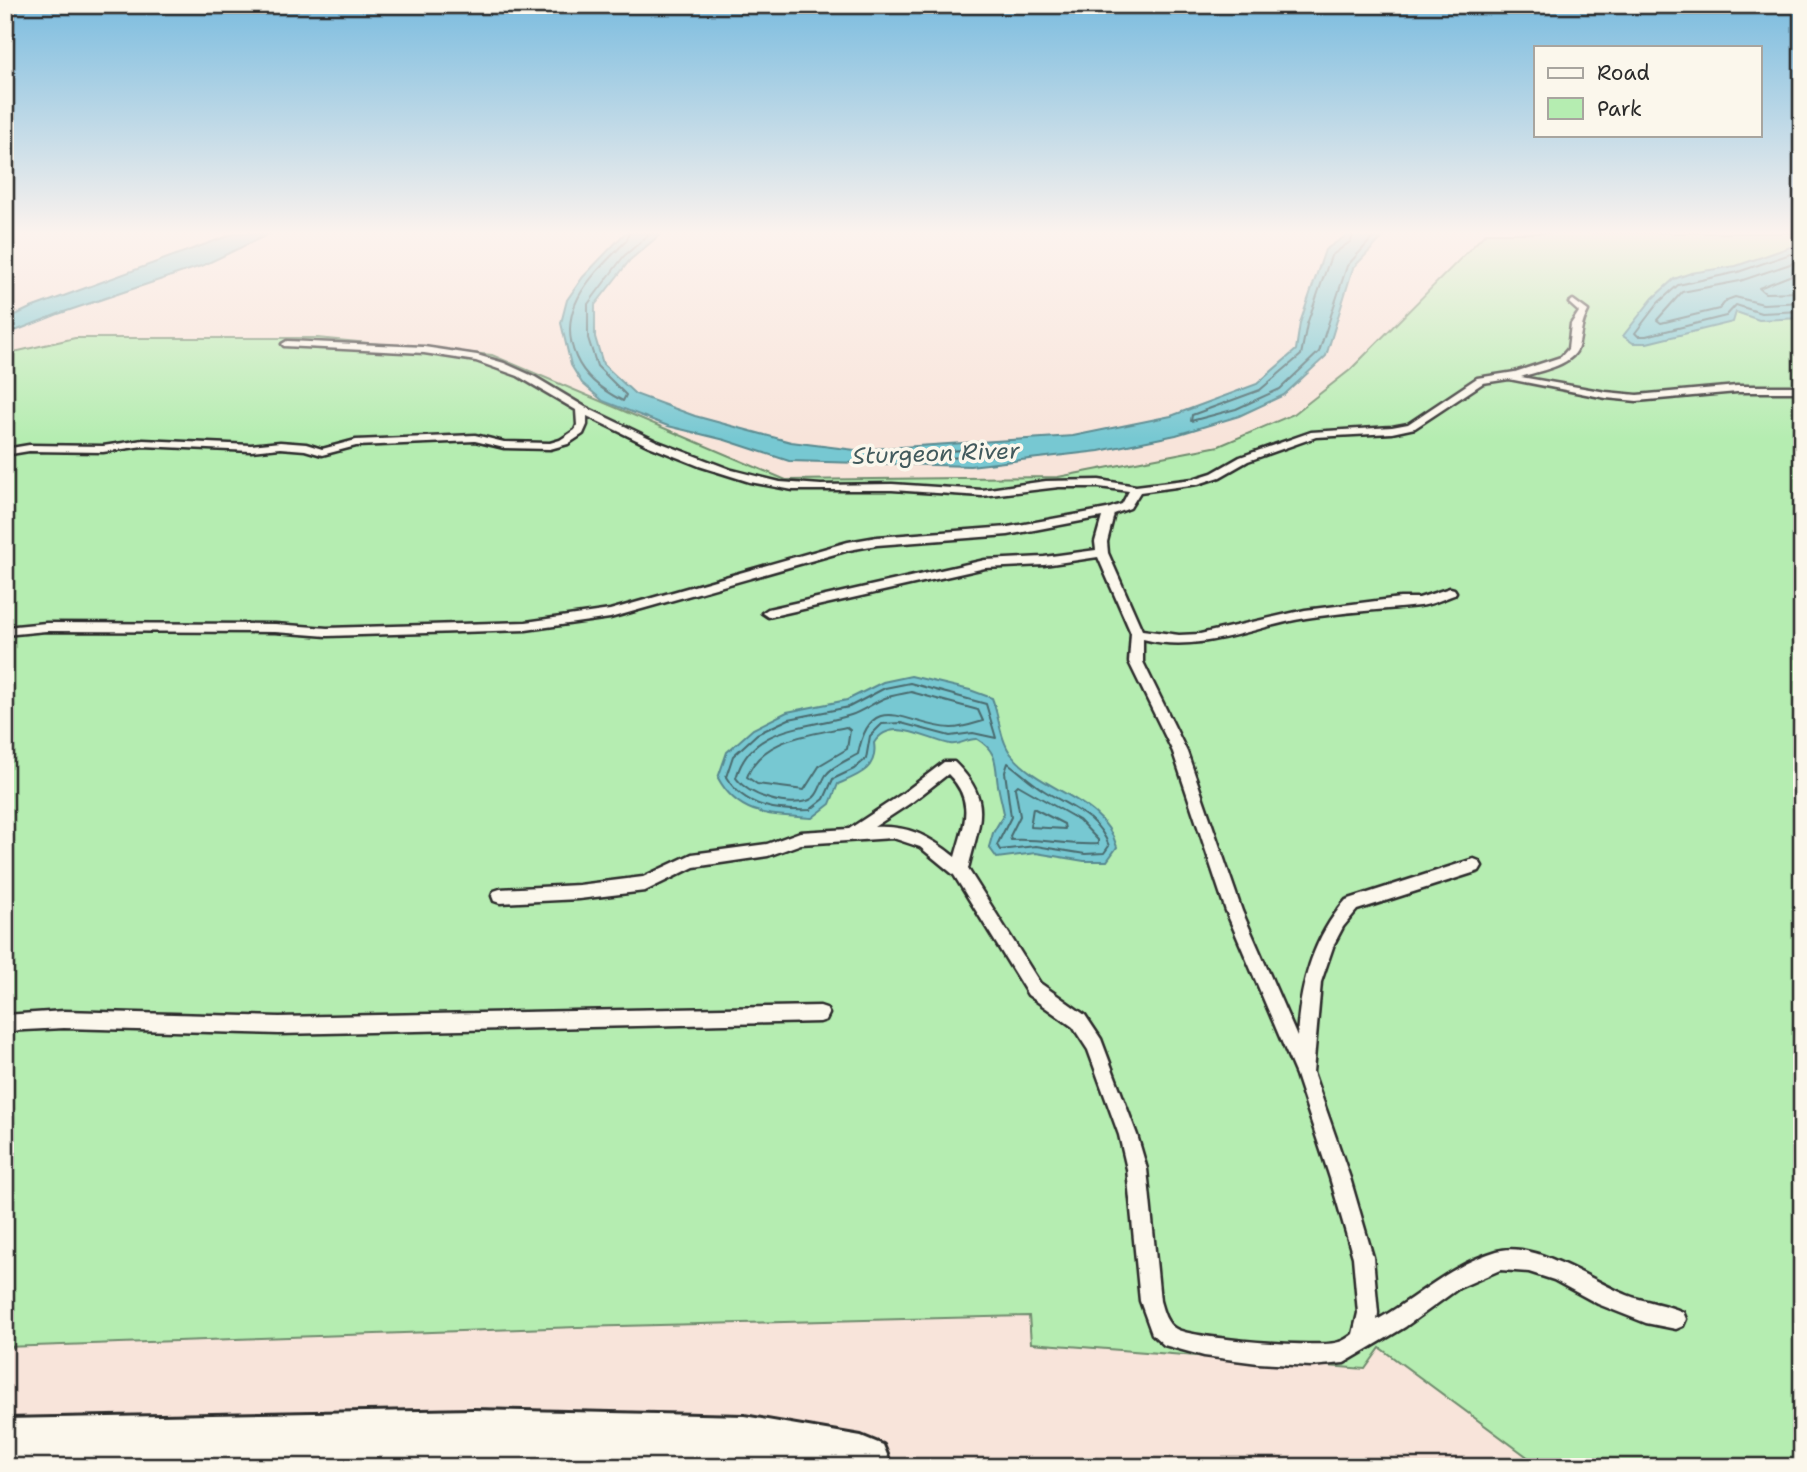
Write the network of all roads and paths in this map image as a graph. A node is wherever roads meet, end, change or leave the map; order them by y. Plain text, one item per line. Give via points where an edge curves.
1 (1573, 303) dead end
2 (287, 344) dead end
3 (1501, 376) junction
4 (1800, 389) edge
5 (581, 409) junction
6 (5, 452) edge
7 (1136, 489) junction
8 (1109, 512) junction
9 (1102, 553) junction
10 (1450, 592) dead end
11 (768, 613) dead end
12 (5, 631) edge
13 (1137, 633) junction
14 (851, 833) junction
15 (1474, 866) dead end
16 (960, 870) junction
17 (500, 896) dead end
18 (820, 1014) dead end
19 (5, 1023) edge
20 (1305, 1075) junction
21 (1676, 1319) dead end
22 (1362, 1340) junction
23 (5, 1450) edge
24 (861, 1467) edge

1 - 3 lane via 1584,311 1576,324 1573,350 1550,365
2 - 5 lane via 416,351 486,361
3 - 4 lane via 1637,398
3 - 7 lane via 1480,380 1411,426 1315,434 1194,482
5 - 6 lane via 579,432 550,446 504,445 475,438 355,443 322,452 280,445 143,443
5 - 7 lane via 701,462 783,486 985,493 1035,485
7 - 8 lane via 1126,506
8 - 9 lane
8 - 12 lane via 1008,531 848,546 610,614 526,626 327,632 275,628
9 - 11 lane via 985,564
9 - 13 lane
10 - 13 lane via 1420,602 1270,621 1200,639 1150,638
13 - 20 lane via 1136,662 1173,734 1234,911
14 - 16 lane via 893,832 925,842
14 - 16 lane via 949,766 969,789 976,809
14 - 17 lane via 800,838 768,850 692,861 645,884
15 - 20 lane via 1352,905 1341,916 1327,936 1314,978 1307,1015
16 - 22 lane via 1034,989 1079,1021 1095,1045 1137,1169 1156,1322 1170,1338 1300,1355 1343,1353
18 - 19 lane via 310,1026 48,1018
20 - 22 lane via 1363,1257 1368,1313
21 - 22 lane via 1605,1297 1558,1270 1500,1260 1452,1281
23 - 24 main road via 514,1442 744,1447

